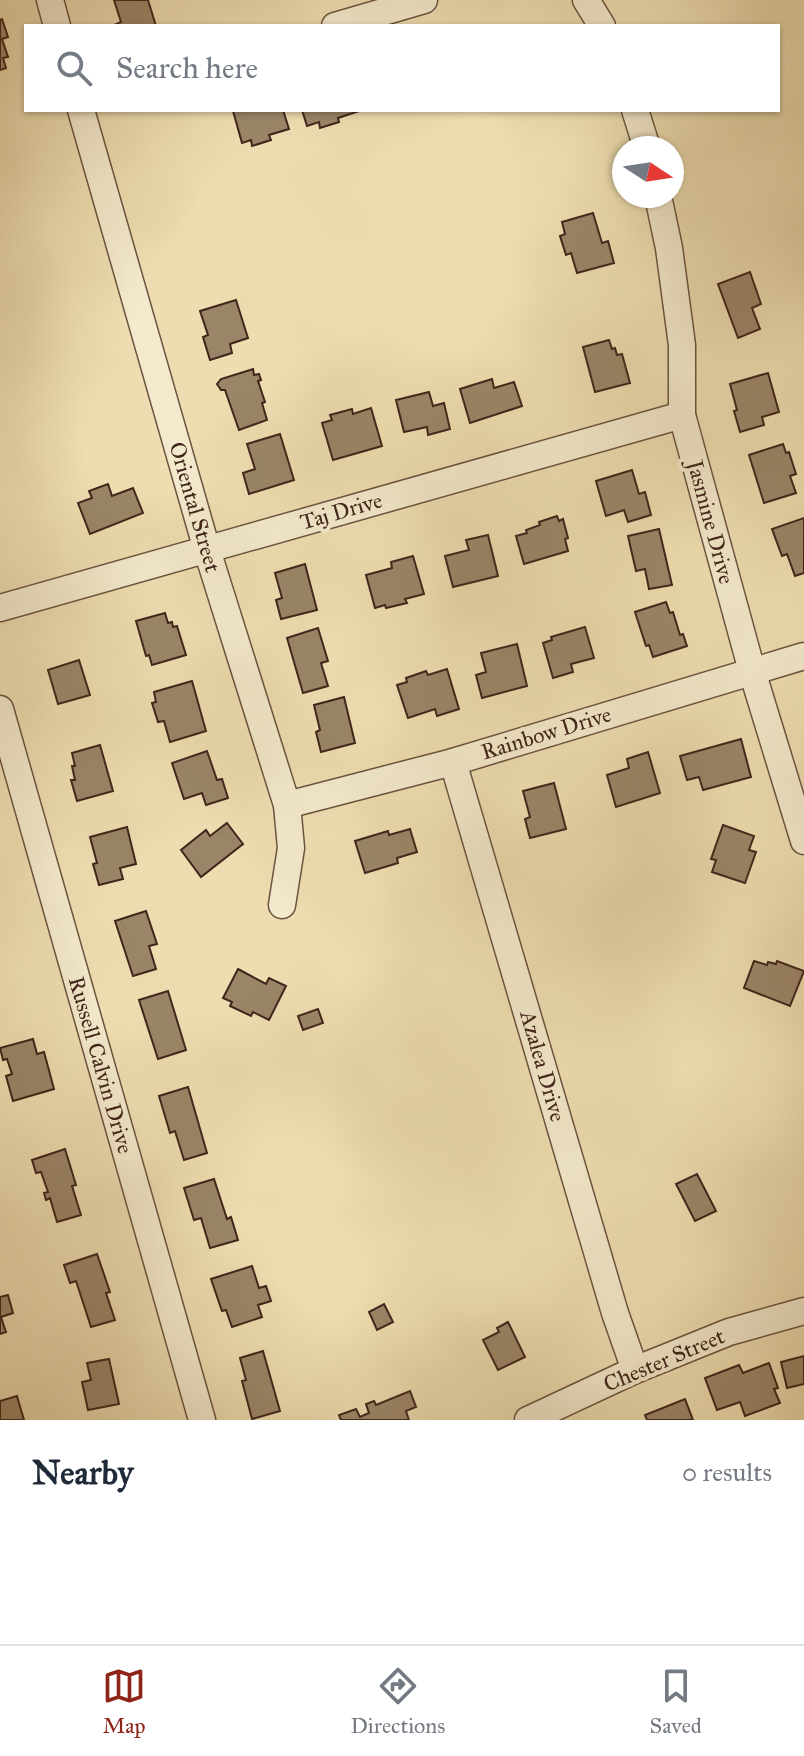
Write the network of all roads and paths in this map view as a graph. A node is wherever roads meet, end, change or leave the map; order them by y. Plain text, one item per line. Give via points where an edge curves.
1 (50, 0) edge
2 (424, 0) edge
3 (586, 0) edge
4 (56, 24) edge
5 (342, 24) edge
6 (601, 24) edge
7 (82, 112) edge
8 (636, 112) edge
9 (643, 136) edge
10 (661, 208) edge
11 (682, 415) junction
12 (207, 550) junction
13 (0, 608) edge
14 (804, 656) edge
15 (752, 671) junction
16 (0, 709) edge
17 (453, 762) junction
18 (287, 805) junction
19 (804, 841) edge
20 (282, 905) dead end
21 (804, 1311) edge
22 (635, 1370) junction
23 (202, 1420) edge
24 (528, 1420) edge

1 - 4 street
2 - 5 street
3 - 6 street
7 - 12 street, Oriental Street
8 - 9 street
10 - 11 street, Jasmine Drive via 682,345
11 - 12 street, Taj Drive
11 - 15 street, Jasmine Drive
12 - 13 street, Taj Drive
12 - 18 street, Oriental Street
14 - 15 street, Rainbow Drive
15 - 17 street, Rainbow Drive
15 - 19 street, Jasmine Drive
16 - 23 street, Russell Calvin Drive
17 - 18 street, Rainbow Drive
17 - 22 street, Azalea Drive
18 - 20 street, Oriental Street via 291,848
21 - 22 street, Chester Street via 729,1332
22 - 24 street, Chester Street

